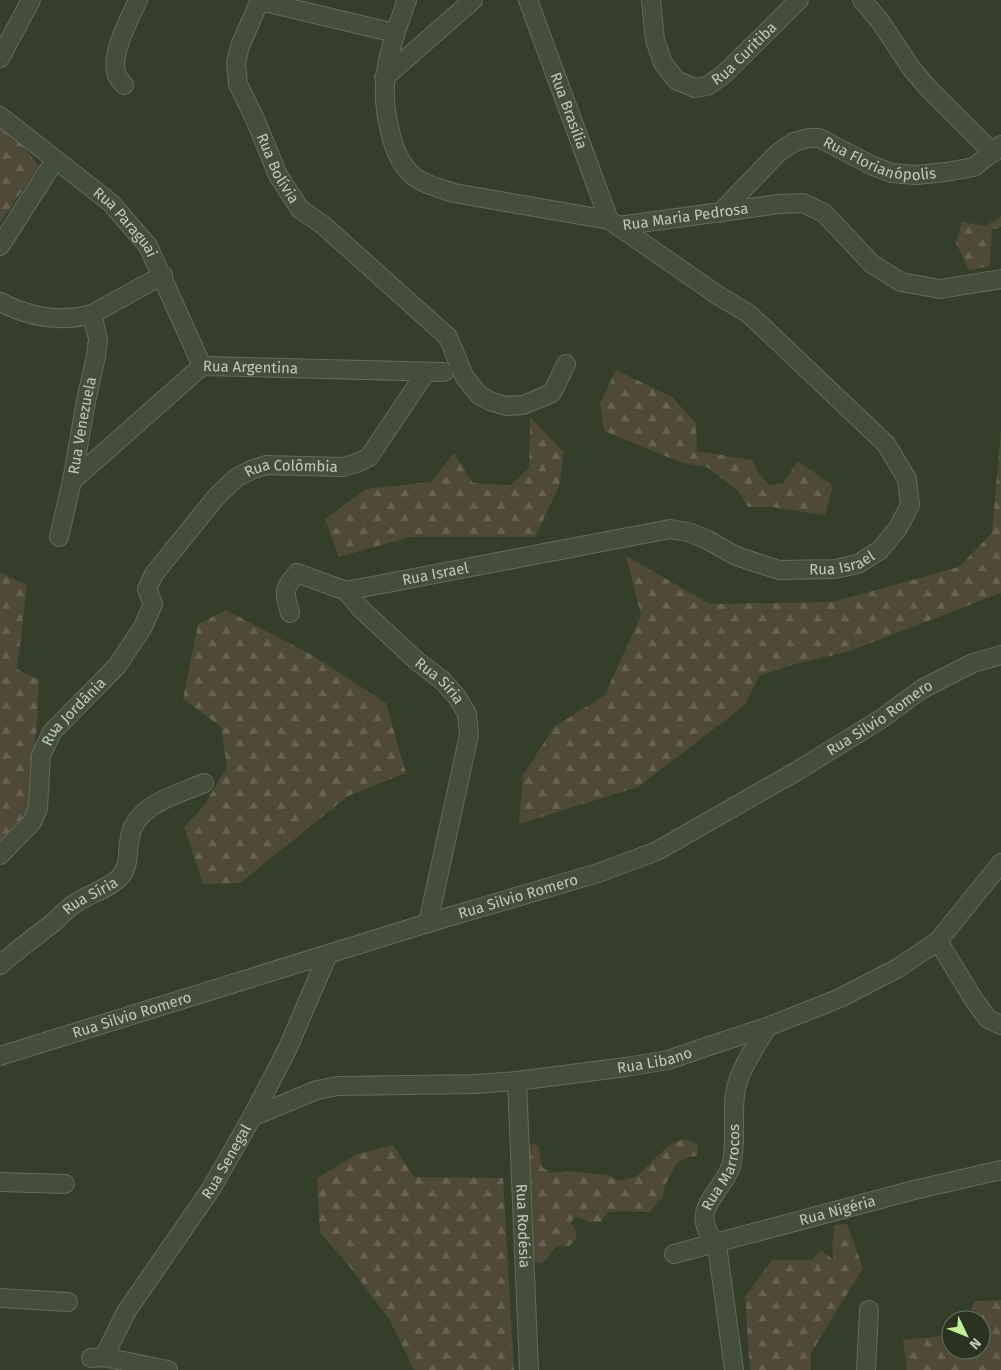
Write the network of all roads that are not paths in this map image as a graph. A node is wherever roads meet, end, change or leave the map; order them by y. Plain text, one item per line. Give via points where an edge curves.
1 (32, 0) edge
2 (138, 0) edge
3 (260, 0) edge
4 (407, 0) edge
5 (473, 0) edge
6 (528, 0) edge
7 (651, 0) edge
8 (799, 0) edge
9 (862, 0) edge
10 (395, 34) junction
11 (0, 58) edge
12 (384, 78) junction
13 (124, 85) dead end
14 (0, 116) edge
15 (997, 149) edge
16 (55, 160) junction
17 (720, 213) junction
18 (613, 223) junction
19 (0, 246) edge
20 (163, 275) junction
21 (1001, 279) edge
22 (0, 302) edge
23 (92, 314) junction
24 (566, 364) dead end
25 (202, 366) junction
26 (426, 372) junction
27 (444, 372) dead end
28 (72, 481) junction
29 (60, 537) dead end
30 (154, 574) joint
31 (346, 591) junction
32 (290, 612) dead end
33 (1001, 655) edge
34 (204, 783) dead end
35 (0, 855) edge
36 (1001, 863) edge
37 (428, 923) junction
38 (938, 941) junction
39 (328, 954) junction
40 (0, 966) edge
41 (1001, 1025) edge
42 (767, 1027) junction
43 (0, 1056) edge
44 (518, 1081) junction
45 (252, 1117) junction
46 (1001, 1170) edge
47 (0, 1182) edge
48 (65, 1184) dead end
49 (714, 1242) junction
50 (674, 1254) dead end
51 (0, 1298) edge
52 (68, 1302) dead end
53 (869, 1310) dead end
54 (168, 1370) edge
55 (529, 1370) edge
56 (734, 1370) edge
57 (866, 1370) edge

1 - 11 street
2 - 13 street via 117,52 117,76
3 - 10 street
3 - 24 street, Rua Bolívia via 240,46 236,63 238,84 278,175 300,209 323,225 448,337 464,376 479,395 506,406 522,405 552,393
4 - 10 street, Rua Maria Pedrosa
5 - 12 street
6 - 18 street, Rua Brasília
7 - 8 street, Rua Curitiba via 654,40 662,63 676,80 694,88 707,86 724,75
9 - 15 street via 929,89
10 - 12 street, Rua Maria Pedrosa
12 - 18 street, Rua Maria Pedrosa via 385,112 393,147 409,172 420,180 454,193
14 - 16 street, Rua Paraguai
15 - 17 street, Rua Florianópolis via 974,167 931,174 891,173 819,138 809,138 794,142 778,153
16 - 19 street
16 - 20 street, Rua Paraguai via 111,203 148,246
17 - 18 street, Rua Maria Pedrosa
17 - 21 street, Rua Maria Pedrosa via 803,203 824,213 872,264 901,282 940,288
18 - 31 street, Rua Israel via 749,314 886,444 907,479 910,505 898,528 880,550 858,564 835,569 779,570 736,556 697,536 670,529
20 - 23 street
20 - 25 street, Rua Paraguai
22 - 23 street via 37,317 62,319
23 - 28 street, Rua Venezuela via 98,339 96,356
25 - 26 street, Rua Argentina
25 - 28 street, Rua Argentina
26 - 27 street, Rua Argentina
26 - 30 street, Rua Colômbia via 369,457 343,467 266,465 236,478 217,496
28 - 29 street, Rua Venezuela
30 - 35 street, Rua Jordânia via 147,589 154,604 143,627 117,666 52,732 41,756 38,808 32,822
31 - 32 street, Rua Síria via 297,573 286,586 285,596
31 - 37 street, Rua Síria via 360,608 442,681 467,714 469,735
33 - 37 street, Rua Silvio Romero via 973,663 922,689 804,767 657,850 598,873
34 - 40 street, Rua Síria via 143,813 132,829 128,861 119,878 72,905
36 - 38 street, Rua Libano
37 - 39 street, Rua Silvio Romero
38 - 41 street via 988,1019
38 - 42 street, Rua Libano via 898,968 840,998
39 - 43 street, Rua Silvio Romero
39 - 45 street, Rua Senegal via 288,1050
42 - 44 street, Rua Libano via 668,1060
42 - 49 street, Rua Marrocos via 736,1085 732,1164 705,1212 706,1228
44 - 45 street, Rua Libano via 338,1086 317,1090
44 - 55 street, Rua Rodésia
45 - 54 street, Rua Senegal via 211,1189 98,1357
46 - 49 street, Rua Nigéria
47 - 48 street
49 - 50 street, Rua Nigéria
49 - 56 street, Rua Marrocos via 720,1263
51 - 52 street
53 - 57 street

